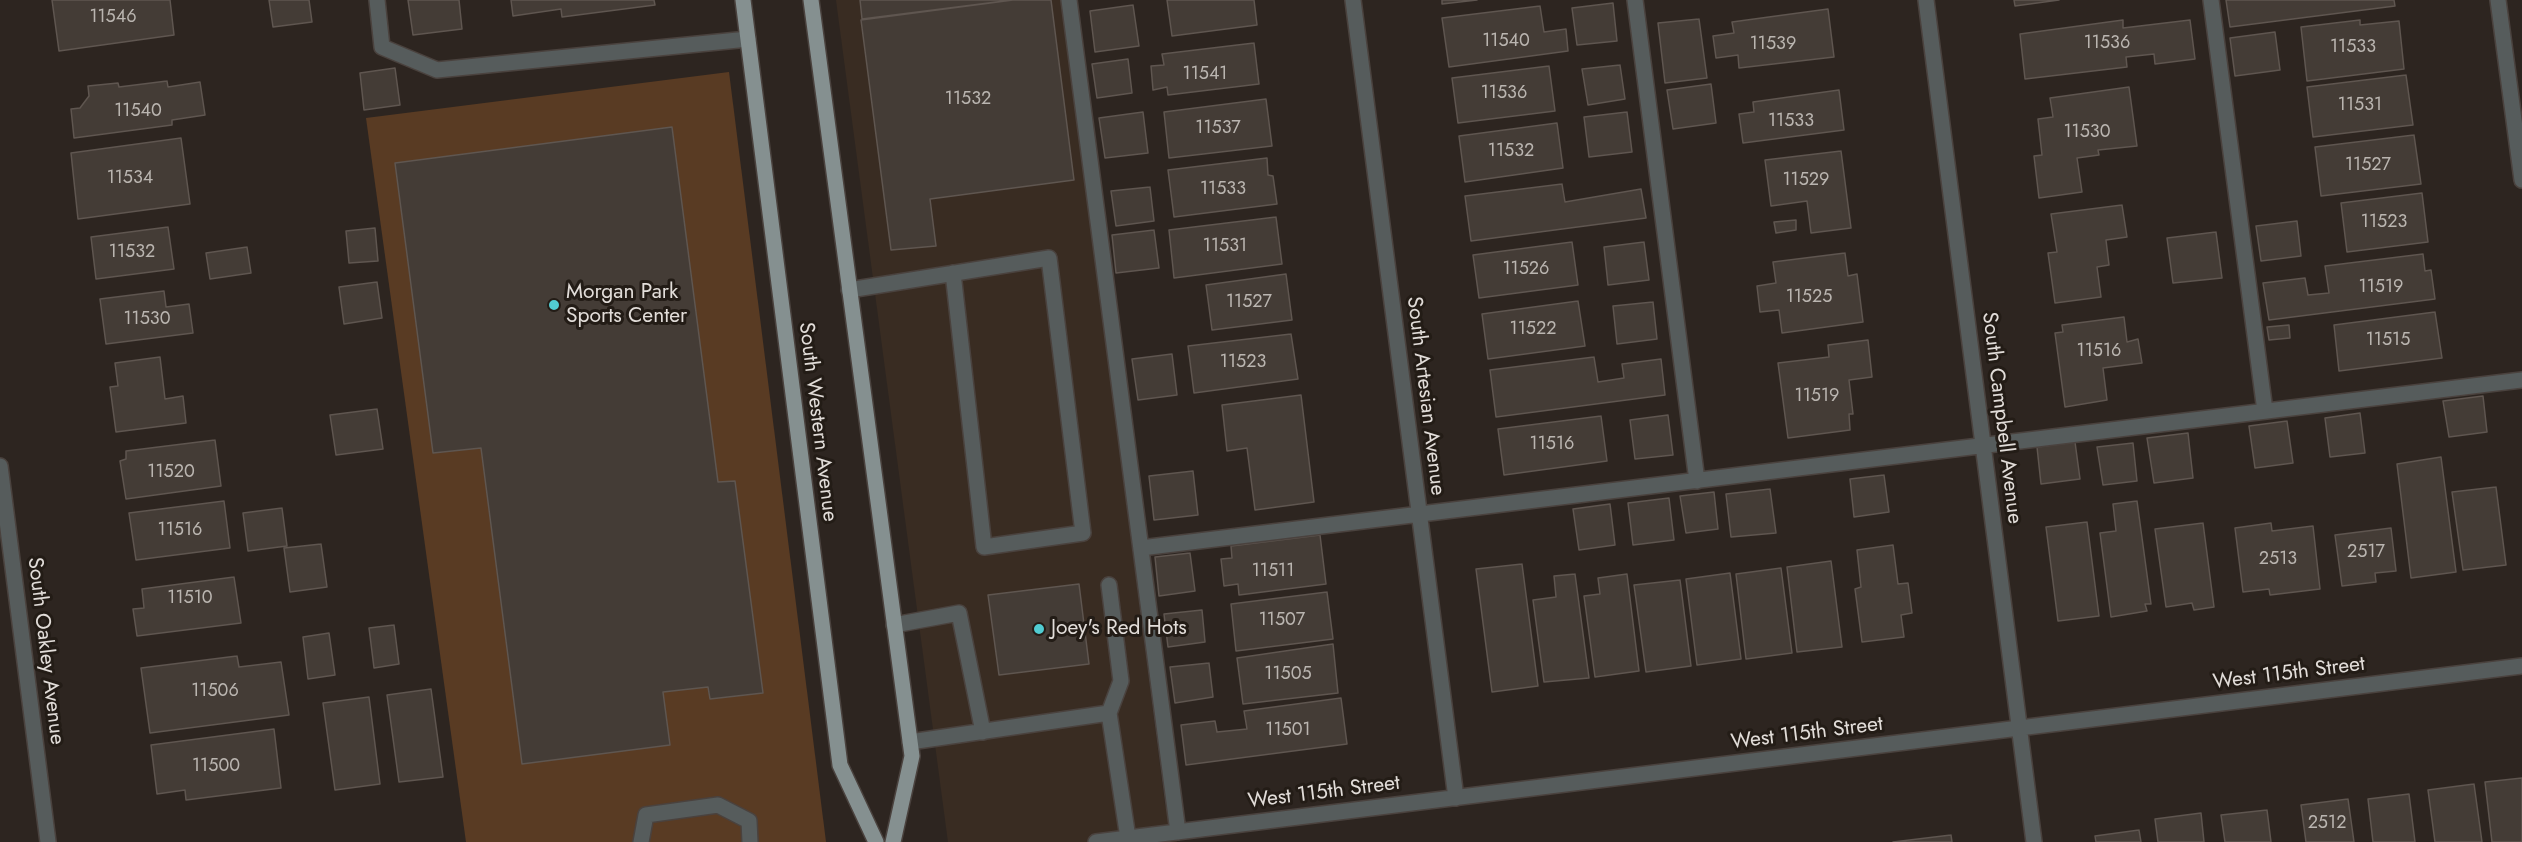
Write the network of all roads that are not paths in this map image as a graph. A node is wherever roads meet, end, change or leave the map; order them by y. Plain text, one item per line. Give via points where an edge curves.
1 (377, 0) edge
2 (743, 0) edge
3 (810, 0) edge
4 (1069, 0) edge
5 (1353, 0) edge
6 (1635, 0) edge
7 (1926, 0) edge
8 (2211, 0) edge
9 (2499, 0) edge
10 (748, 39) junction
11 (2517, 107) edge
12 (2522, 180) edge
13 (952, 273) junction
14 (849, 290) junction
15 (2522, 380) edge
16 (2265, 411) junction
17 (1983, 446) junction
18 (0, 466) edge
19 (1697, 481) junction
20 (1419, 514) junction
21 (1141, 548) junction
22 (1109, 585) dead end
23 (894, 625) junction
24 (2522, 666) edge
25 (1109, 713) junction
26 (2020, 728) junction
27 (982, 732) junction
28 (910, 742) junction
29 (1456, 798) junction
30 (1188, 835) edge
31 (1128, 838) junction
32 (48, 842) edge
33 (640, 842) edge
34 (750, 842) edge
35 (876, 842) edge
36 (893, 842) edge
37 (1096, 842) edge
38 (2034, 842) edge

1 - 10 street via 382,48 437,70
2 - 10 main road, South Western Avenue
3 - 14 main road
4 - 21 street
5 - 20 street, South Artesian Avenue
6 - 19 street
7 - 17 street, South Campbell Avenue
8 - 16 street
9 - 11 street
10 - 35 main road, South Western Avenue via 840,765
11 - 12 street
13 - 13 street via 1049,258 1083,533 984,547
13 - 14 street
14 - 23 main road
15 - 16 street
16 - 17 street
17 - 19 street
17 - 26 street, South Campbell Avenue
18 - 32 street, South Oakley Avenue
19 - 20 street
20 - 21 street
20 - 29 street, South Artesian Avenue
21 - 30 street
22 - 25 street via 1121,681
23 - 27 street via 959,613
23 - 28 main road
24 - 26 street, West 115th Street
25 - 27 street
25 - 31 street
26 - 29 street, West 115th Street
26 - 38 street, South Campbell Avenue
27 - 28 street
28 - 36 main road via 912,756
29 - 30 street, West 115th Street
30 - 31 street, West 115th Street
31 - 37 street, West 115th Street
33 - 34 street via 646,815 718,805 749,821

